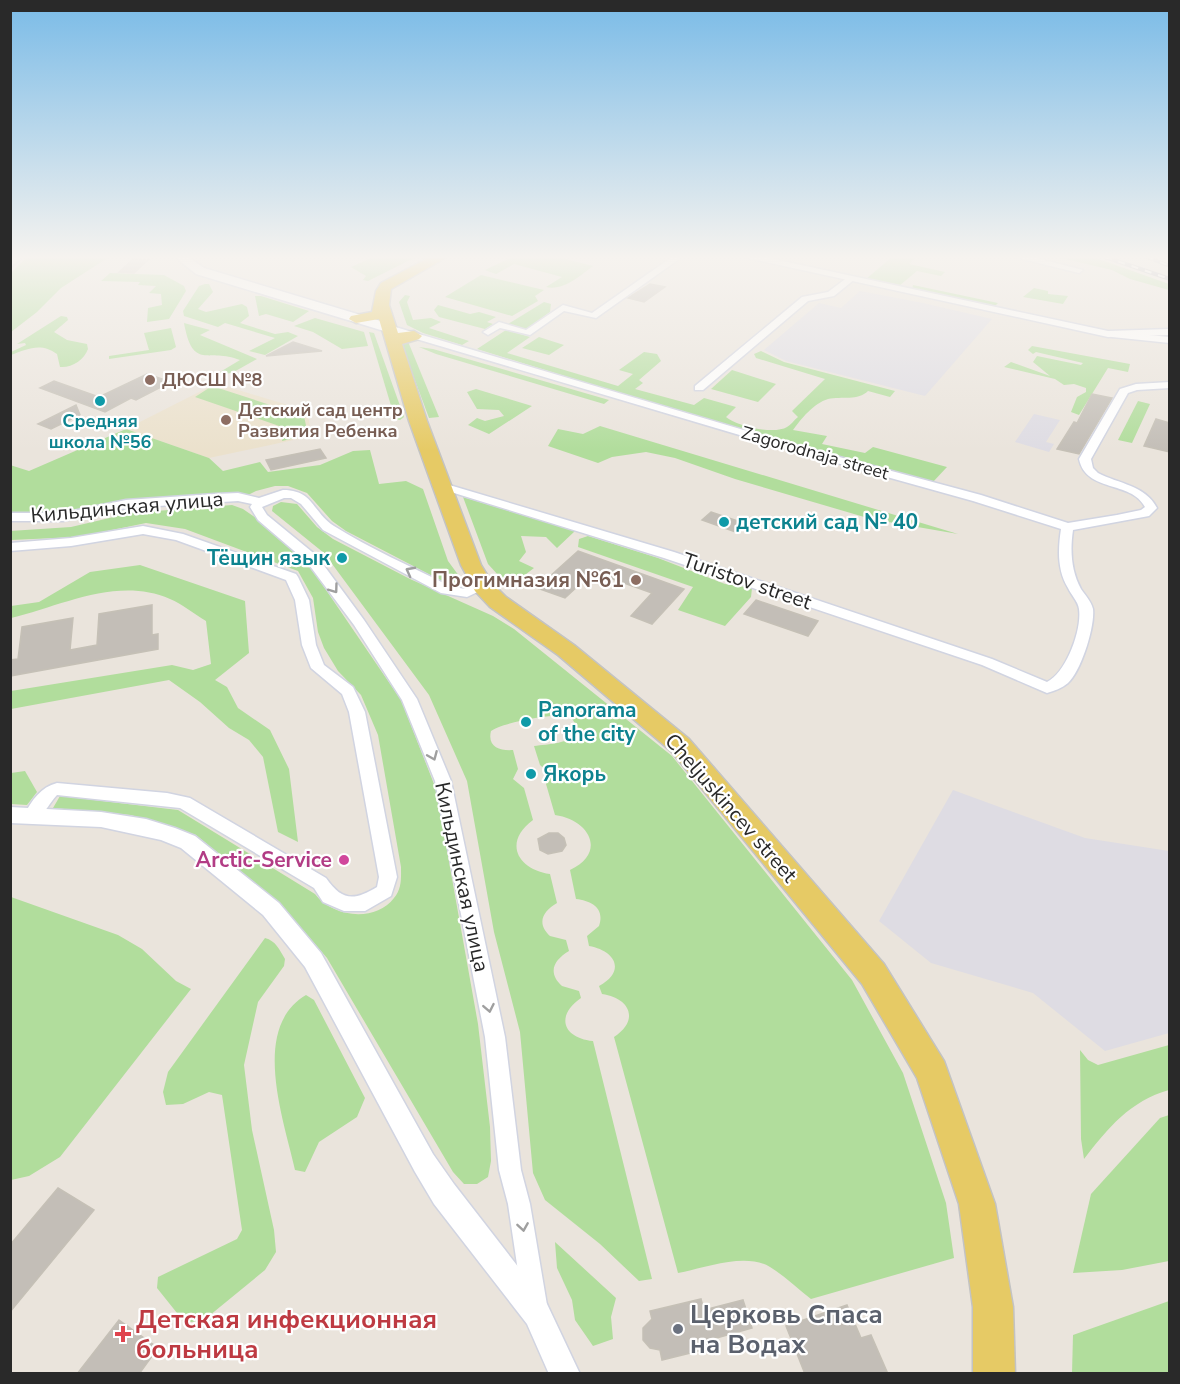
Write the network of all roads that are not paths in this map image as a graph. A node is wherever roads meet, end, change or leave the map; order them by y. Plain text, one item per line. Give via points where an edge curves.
1 (361, 322) edge
2 (387, 322) edge
3 (543, 322) edge
4 (778, 322) edge
5 (1052, 322) edge
6 (488, 332) dead end
7 (1170, 332) edge
8 (1115, 335) junction
9 (391, 336) junction
10 (414, 336) joint
11 (1134, 338) junction
12 (1170, 340) edge
13 (1170, 348) edge
14 (1170, 385) edge
15 (699, 388) dead end
16 (442, 486) junction
17 (260, 502) junction
18 (10, 517) edge
19 (1067, 527) junction
20 (10, 547) edge
21 (483, 586) junction
22 (21, 815) edge
23 (537, 1314) junction
24 (565, 1374) edge
25 (994, 1374) edge

1 - 9 main road
2 - 9 main road, Cheljuskincev street
3 - 6 street via 527,333 499,326
4 - 15 street
5 - 8 street
7 - 8 street
8 - 11 street
9 - 10 main road
9 - 16 main road, Cheljuskincev street
10 - 19 street, Zagorodnaja street
11 - 12 street
11 - 13 street
14 - 19 street via 1124,391 1084,464 1098,478 1144,496 1151,508 1145,513
16 - 19 street, Turistov street via 669,555 987,662 1047,688 1064,679 1071,669 1086,607 1073,586 1063,554
16 - 21 main road, Cheljuskincev street via 471,565
17 - 18 street, Кильдинская улица via 238,497 126,504 63,517
21 -> 17 street via 467,593 446,590 327,527 294,494
17 -> 23 street, Кильдинская улица via 256,507 262,517 312,559 409,699 443,781 495,1037 510,1170
20 - 22 street via 143,530 178,537 291,577 302,600 309,645 318,668 348,692 357,712 388,877 385,891 366,904 344,904 329,897 320,883 264,847 184,802 167,799 57,789
21 - 25 main road, Cheljuskincev street via 498,602 566,650 680,745 873,974 932,1071 977,1204 993,1307
22 - 23 street via 124,823 173,835 188,842 271,909 313,960 444,1194
23 - 24 street

